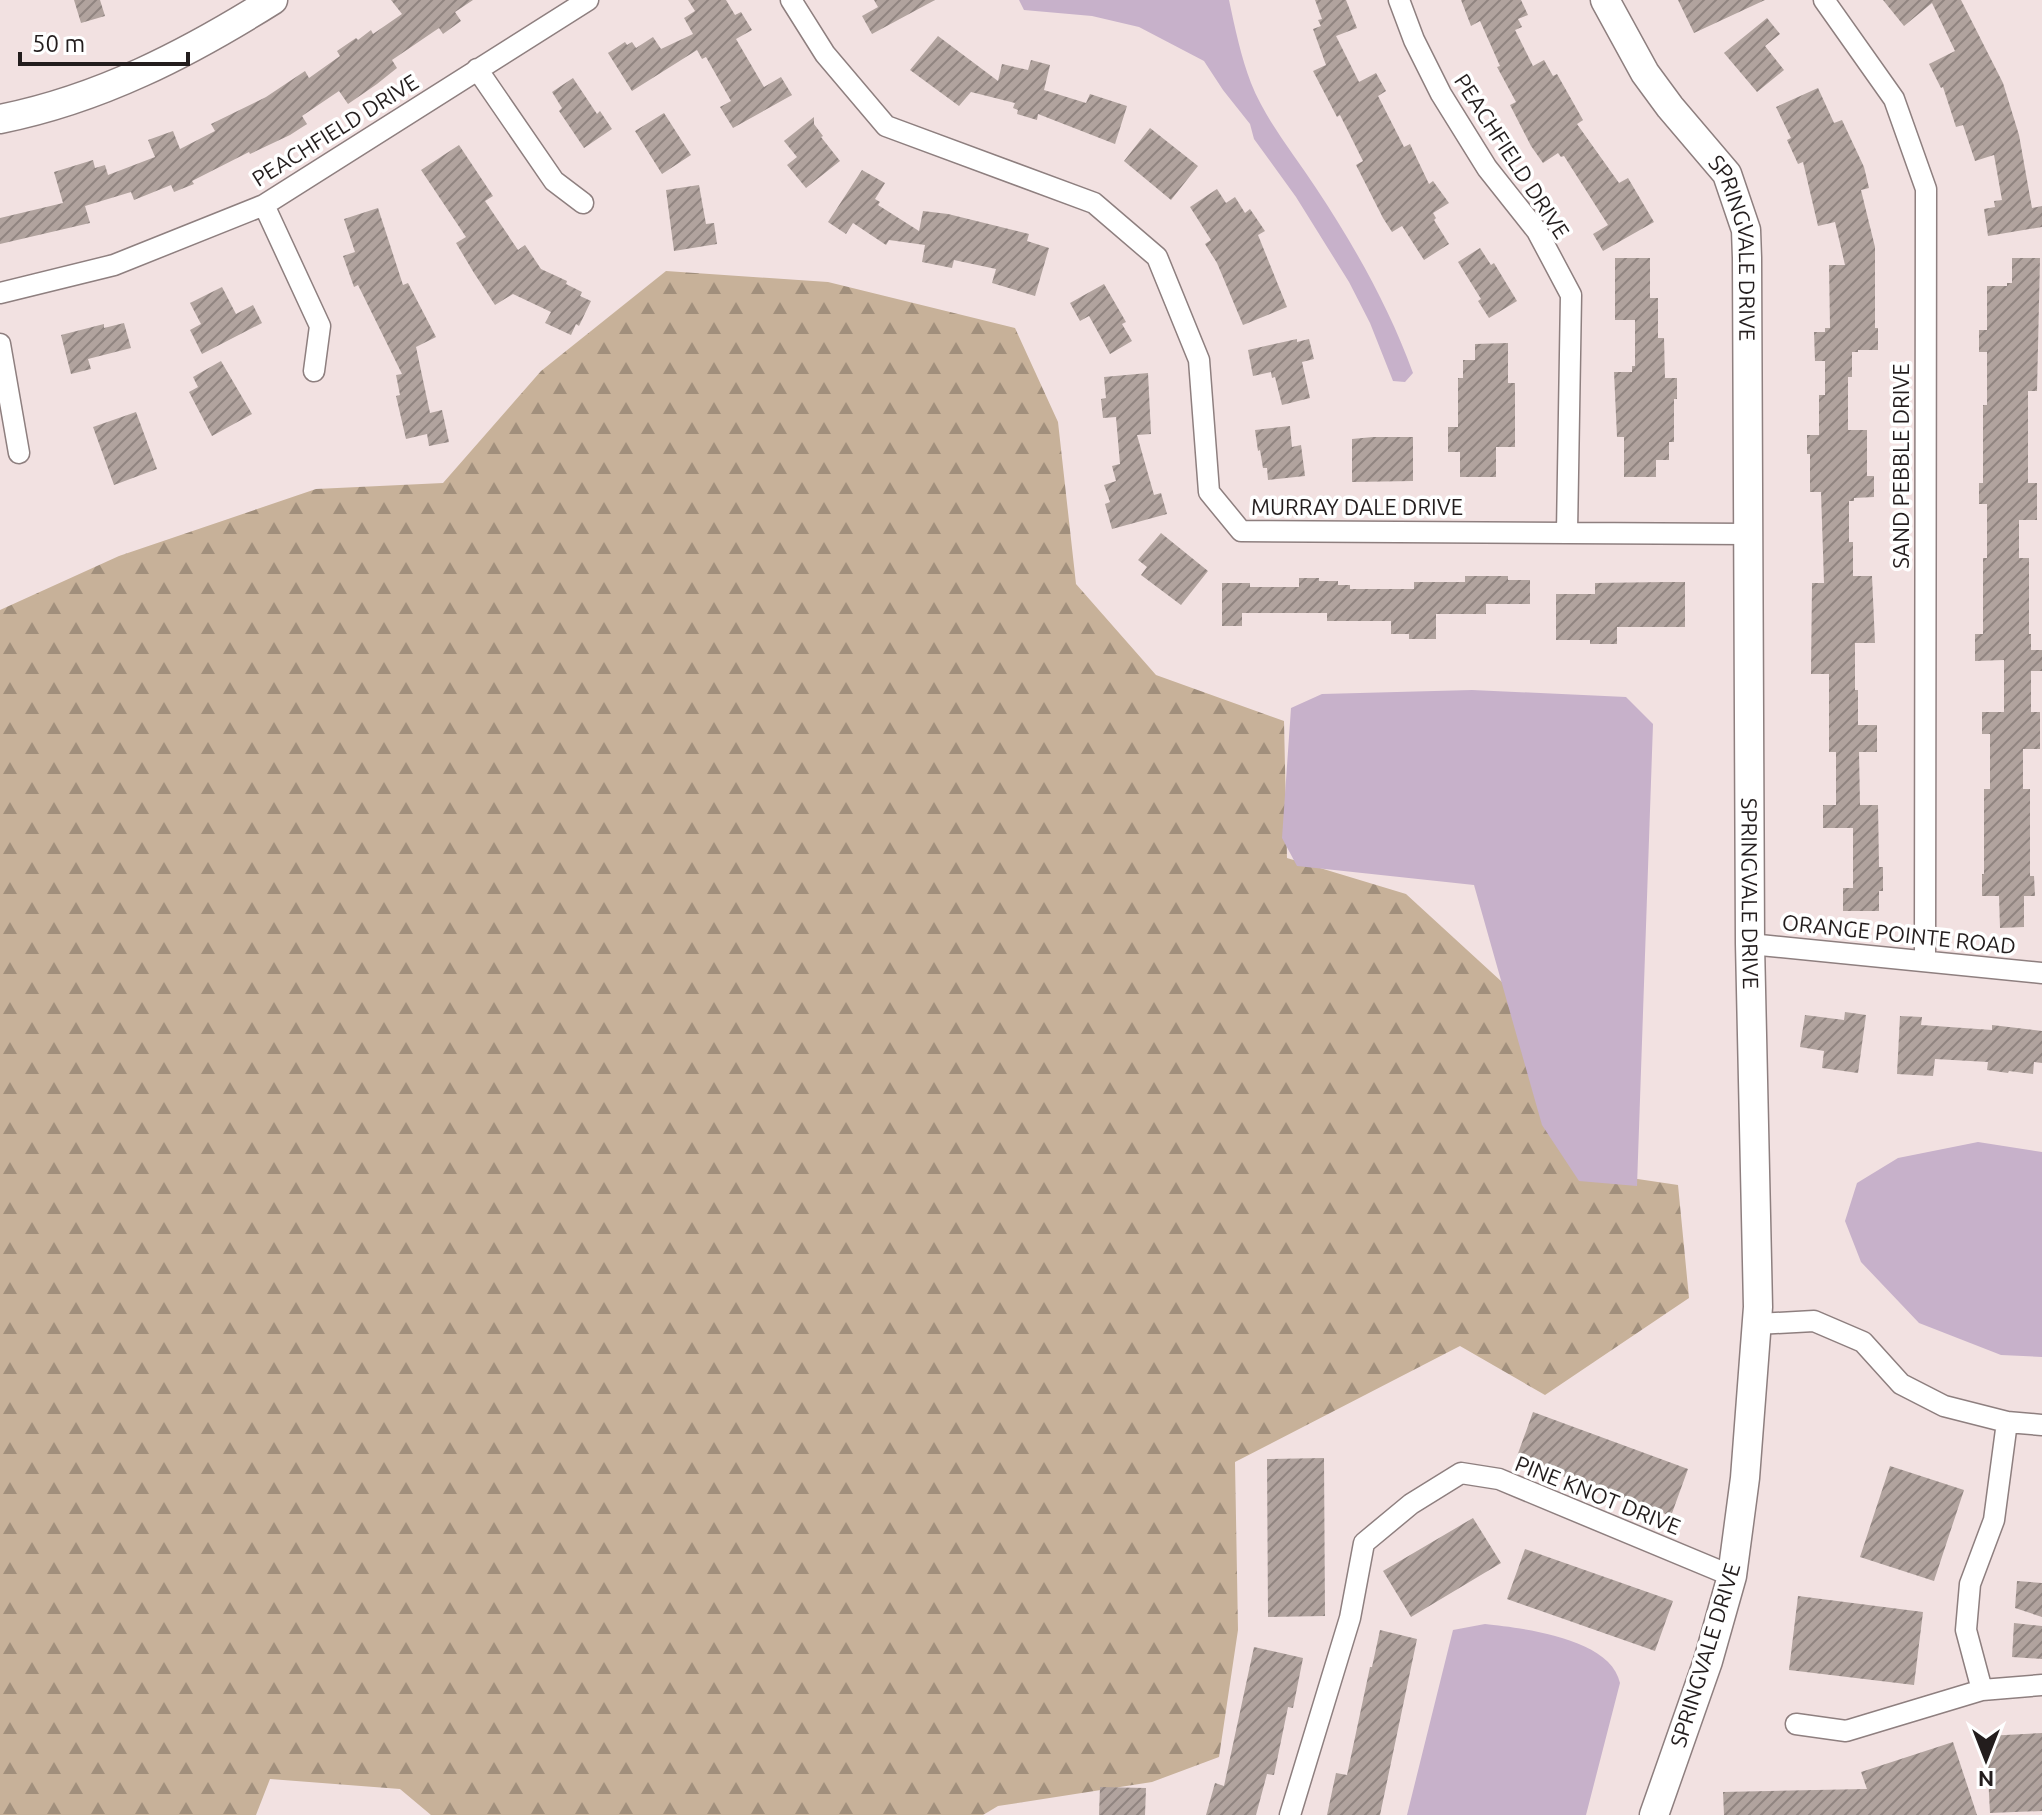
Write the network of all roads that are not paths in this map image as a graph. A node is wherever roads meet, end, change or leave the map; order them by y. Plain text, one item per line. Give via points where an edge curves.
1 (273, 0) edge
2 (588, 0) edge
3 (791, 0) edge
4 (1399, 0) edge
5 (1605, 0) edge
6 (1824, 0) edge
7 (477, 69) junction
8 (0, 119) edge
9 (583, 203) dead end
10 (264, 205) junction
11 (0, 293) edge
12 (0, 344) edge
13 (314, 371) dead end
14 (19, 453) dead end
15 (1567, 532) junction
16 (1748, 534) junction
17 (1750, 944) junction
18 (1925, 960) junction
19 (2042, 973) edge
20 (1757, 1324) junction
21 (2007, 1422) junction
22 (2042, 1425) edge
23 (1732, 1576) junction
24 (2042, 1685) edge
25 (1982, 1690) junction
26 (1796, 1724) dead end
27 (1290, 1815) edge
28 (1654, 1815) edge

1 - 8 street via 196,47 114,86
2 - 7 street, PEACHFIELD DRIVE
3 - 15 street, MURRAY DALE DRIVE via 825,54 886,126 1094,203 1157,257 1199,360 1209,492 1241,531
4 - 15 street, PEACHFIELD DRIVE via 1441,94 1487,168 1537,231 1571,295
5 - 16 street, SPRINGVALE DRIVE via 1645,73 1727,174 1746,230
6 - 18 street, SAND PEBBLE DRIVE via 1894,99 1926,189
7 - 9 street via 554,181
7 - 10 street, PEACHFIELD DRIVE
10 - 11 street, PEACHFIELD DRIVE via 114,265
10 - 13 street via 320,326
12 - 14 street
15 - 16 street, MURRAY DALE DRIVE
16 - 17 street, SPRINGVALE DRIVE
17 - 18 street, ORANGE POINTE ROAD
17 - 20 street, SPRINGVALE DRIVE
18 - 19 street, ORANGE POINTE ROAD
20 - 21 street via 1814,1321 1863,1342 1901,1384 1944,1406
20 - 23 street, SPRINGVALE DRIVE
21 - 22 street
21 - 25 street via 1994,1520 1970,1584 1966,1630
23 - 27 street, PINE KNOT DRIVE via 1499,1479 1461,1473 1411,1504 1364,1543 1350,1618
23 - 28 street, SPRINGVALE DRIVE
24 - 25 street
25 - 26 street via 1846,1731

